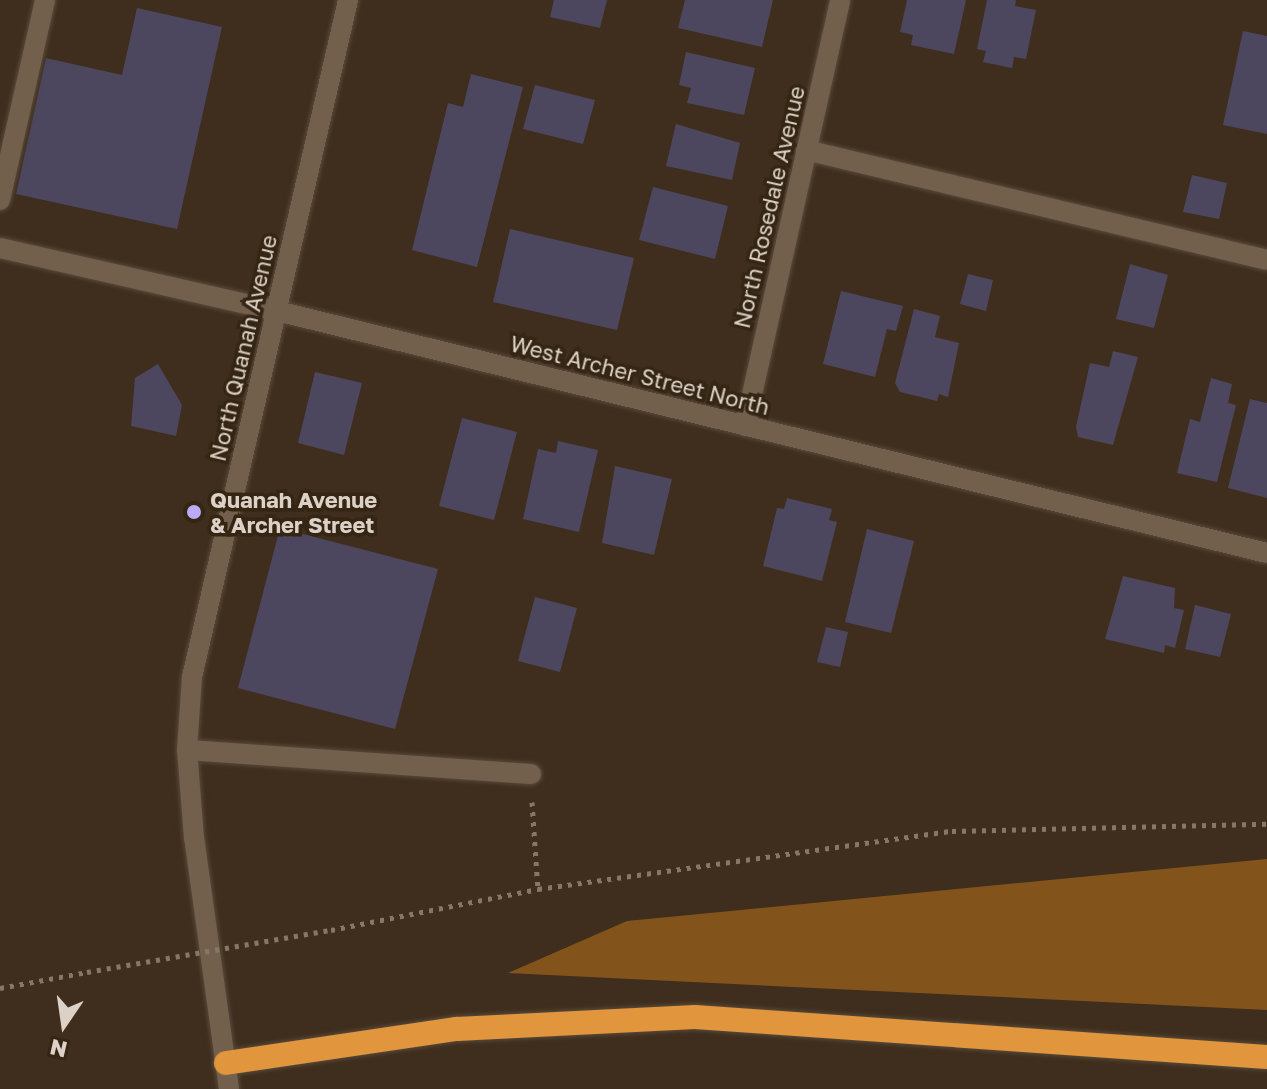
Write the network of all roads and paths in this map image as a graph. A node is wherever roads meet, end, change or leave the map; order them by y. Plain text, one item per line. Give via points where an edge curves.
1 (45, 0) edge
2 (348, 0) edge
3 (840, 0) edge
4 (806, 150) junction
5 (0, 200) edge
6 (0, 248) edge
7 (1267, 260) edge
8 (277, 311) junction
9 (745, 426) junction
10 (1267, 553) edge
11 (187, 750) junction
12 (531, 774) joint
13 (1267, 824) edge
14 (538, 889) junction
15 (0, 988) edge
16 (1267, 1057) edge
17 (226, 1063) junction
18 (229, 1089) edge

1 - 5 street
2 - 8 street, North Quanah Avenue
3 - 4 street, North Rosedale Avenue
4 - 7 street
4 - 9 street, North Rosedale Avenue
6 - 8 street, West Archer Street North
8 - 9 street, West Archer Street North
8 - 11 street, North Quanah Avenue via 206,612
9 - 10 street, West Archer Street North
11 - 12 street
11 - 17 street, North Quanah Avenue
12 - 14 path
13 - 14 path via 952,831
14 - 15 path, bridge
16 - 17 highway via 695,1017 457,1029
17 - 18 street, North Quanah Avenue

